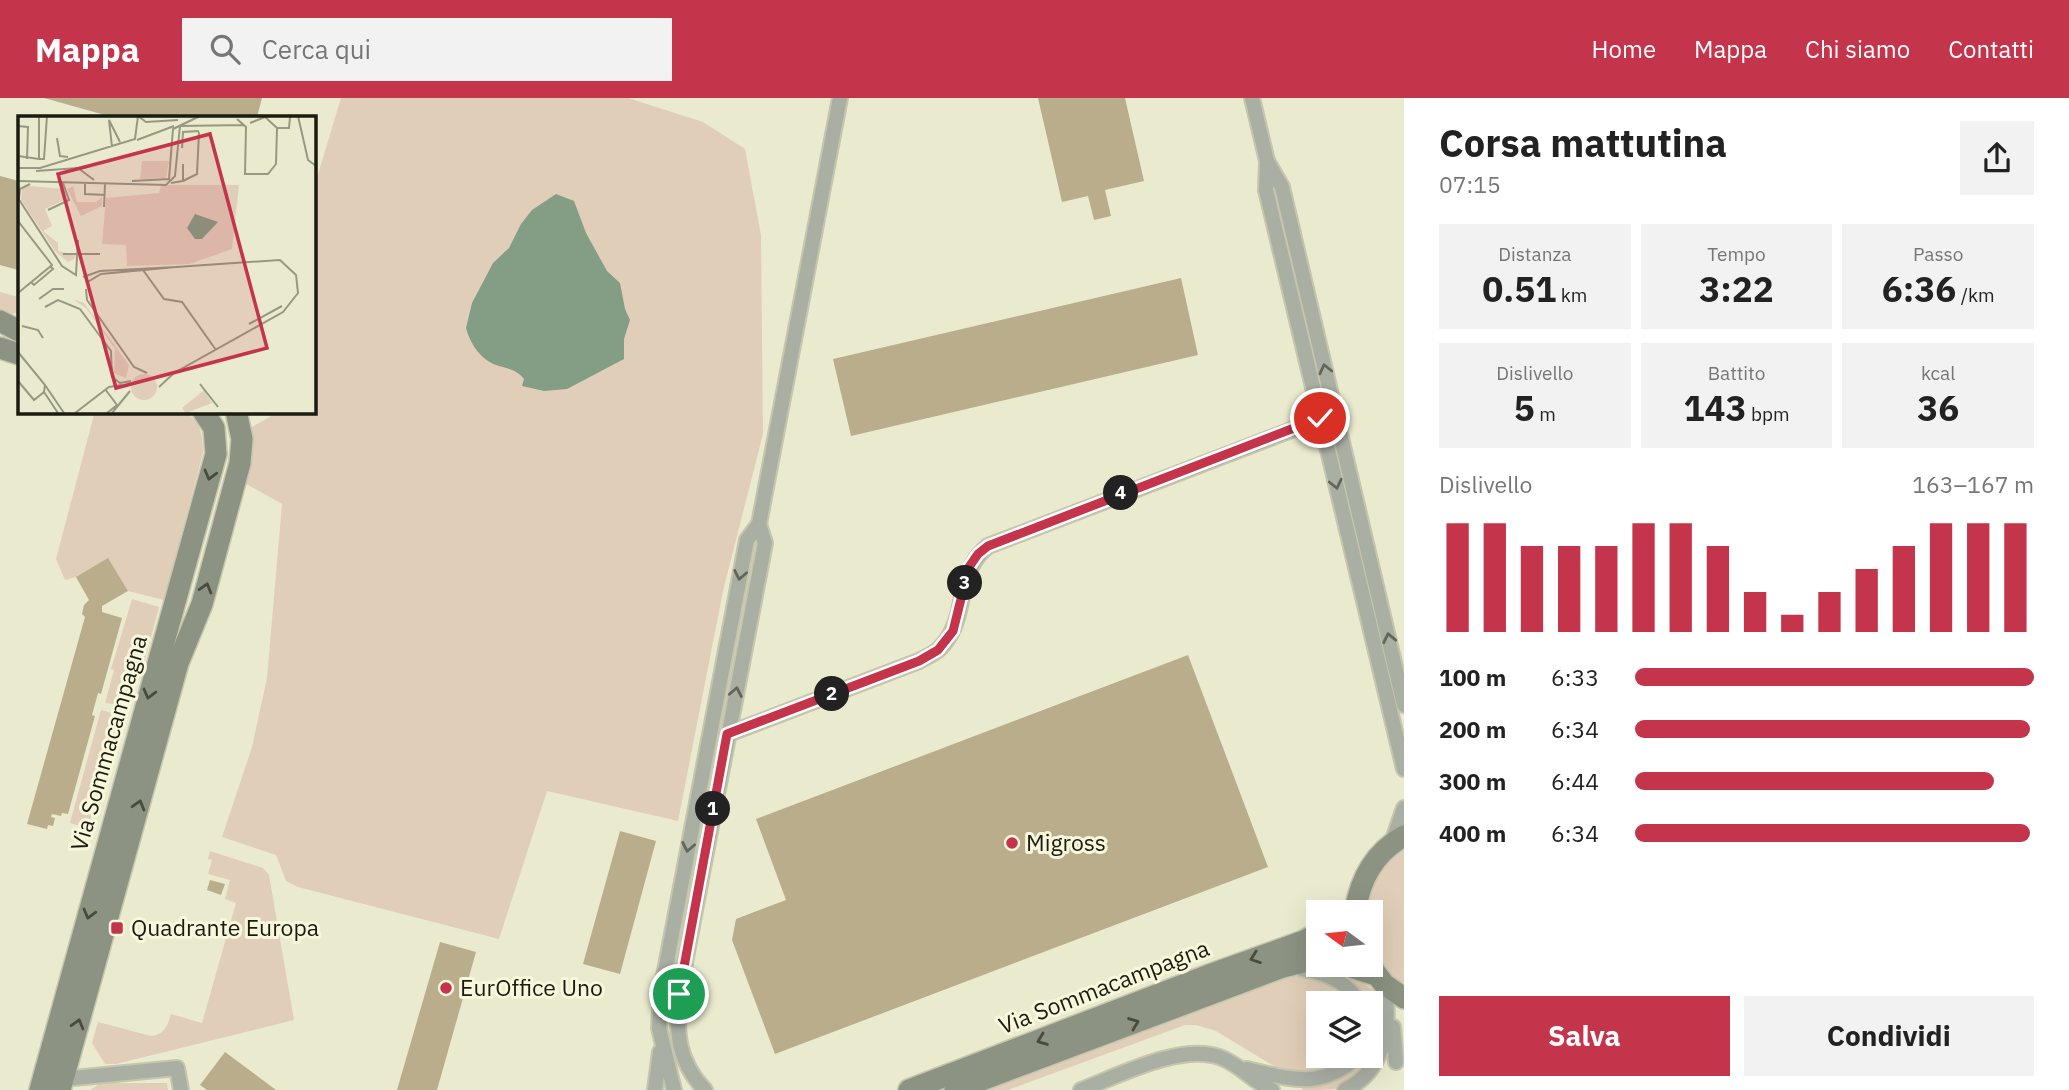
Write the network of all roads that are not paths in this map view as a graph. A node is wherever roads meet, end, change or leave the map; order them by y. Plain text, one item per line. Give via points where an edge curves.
1 (840, 98) edge
2 (1252, 98) edge
3 (1267, 161) junction
4 (0, 321) edge
5 (18, 325) edge
6 (18, 330) edge
7 (0, 348) edge
8 (18, 354) edge
9 (204, 413) edge
10 (237, 413) edge
11 (1336, 413) junction
12 (1320, 418) junction
13 (759, 524) junction
14 (1404, 705) edge
15 (727, 734) junction
16 (1404, 769) edge
17 (1404, 808) edge
18 (1398, 839) edge
19 (1366, 873) junction
20 (1349, 900) edge
21 (1357, 900) edge
22 (1306, 940) edge
23 (1306, 962) edge
24 (1283, 967) junction
25 (1377, 977) edge
26 (1352, 991) edge
27 (1396, 1003) edge
28 (1404, 1039) edge
29 (662, 1040) junction
30 (1241, 1067) junction
31 (1349, 1068) edge
32 (61, 1084) edge
33 (40, 1090) edge
34 (181, 1090) edge
35 (655, 1090) edge
36 (674, 1090) edge
37 (705, 1090) edge
38 (909, 1090) edge
39 (955, 1090) edge
40 (1081, 1090) edge
41 (1272, 1090) edge
42 (1345, 1090) edge

1 - 13 street
2 - 3 street
11 -> 3 street via 1282,187
3 - 12 street via 1266,190
4 - 5 street
4 - 6 street
7 - 8 street
9 -> 33 street, Via Sommacampagna via 214,428 216,454
32 -> 10 street, Via Sommacampagna via 178,663 202,604 237,475 242,452
11 - 12 street
14 -> 11 street
12 - 15 street via 988,546 969,567 953,631 938,650
12 -> 16 street
15 -> 13 street via 765,543
13 -> 29 street via 747,540 661,992
15 - 37 street via 678,1006 683,1058
17 - 18 street
18 - 19 street via 1377,856
19 - 20 street
19 - 21 street
22 -> 38 street, Via Sommacampagna
23 - 24 street, Via Sommacampagna
24 - 26 street, Via Sommacampagna via 1314,971 1337,979
39 -> 24 street, Via Sommacampagna
25 - 27 street
27 - 28 street via 1396,1062
27 - 42 street via 1378,1059
29 - 35 street
29 - 36 street
30 - 31 street via 1290,1082 1321,1082
30 - 40 street via 1218,1057 1170,1057
30 - 41 street
32 - 34 street, Via Sommacampagna via 177,1068

